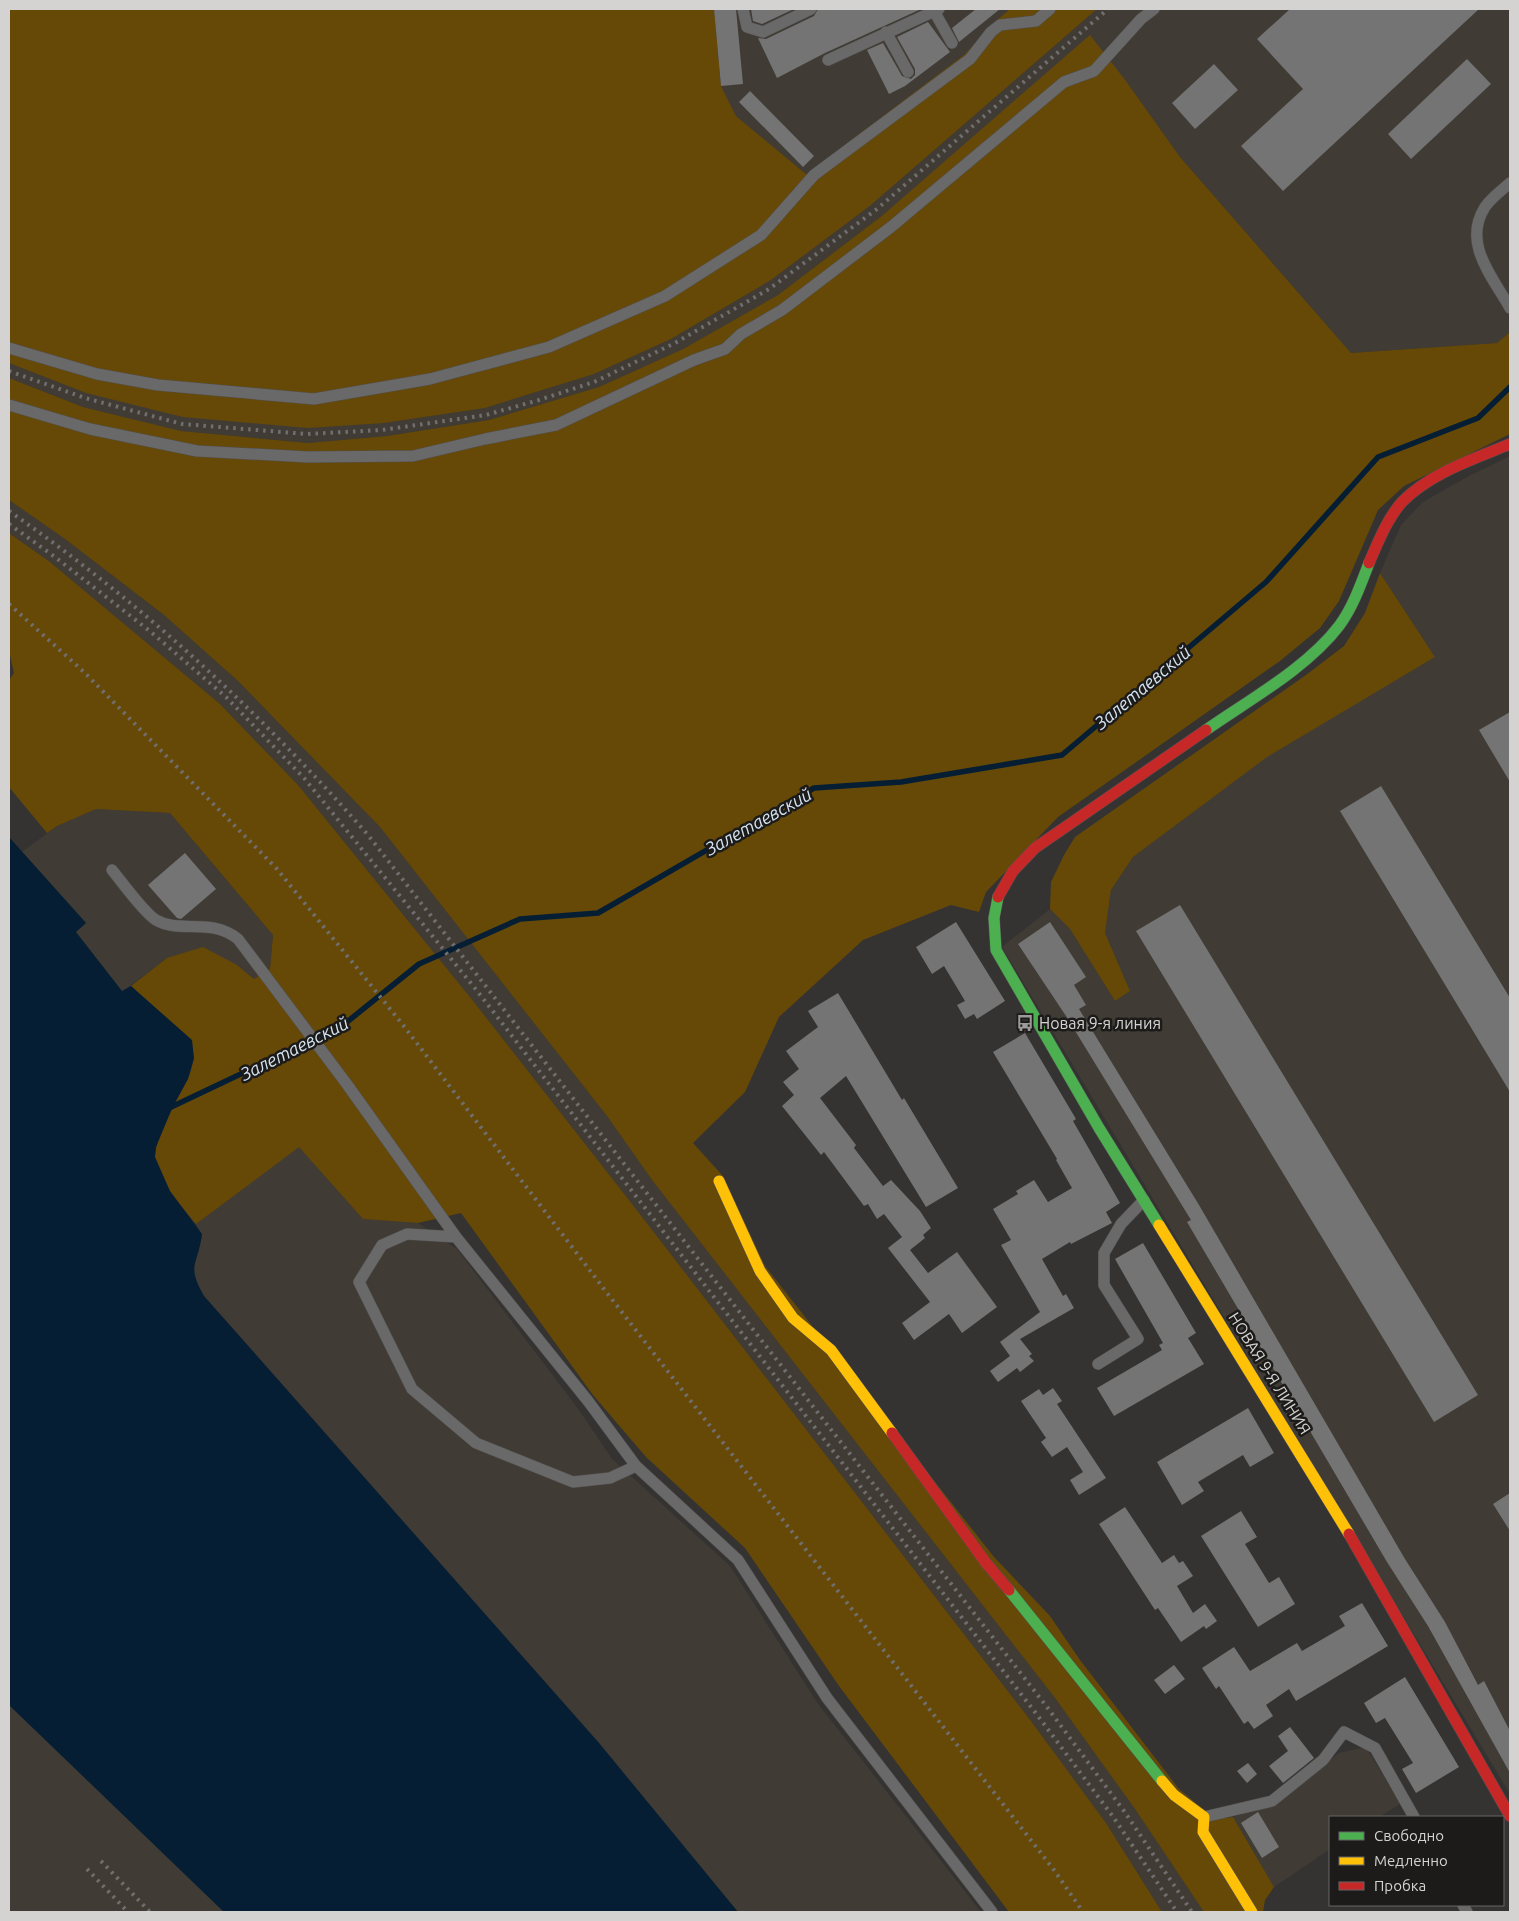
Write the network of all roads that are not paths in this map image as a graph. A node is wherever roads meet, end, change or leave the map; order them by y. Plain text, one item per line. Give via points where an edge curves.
1 (743, 9) edge
2 (811, 9) edge
3 (1050, 9) edge
4 (1154, 9) edge
5 (937, 10) edge
6 (886, 32) junction
7 (952, 43) dead end
8 (828, 60) dead end
9 (908, 72) dead end
10 (1510, 183) edge
11 (1510, 308) edge
12 (9, 348) edge
13 (9, 405) edge
14 (1510, 444) edge
15 (112, 870) dead end
16 (719, 1181) dead end
17 (1144, 1200) junction
18 (456, 1237) junction
19 (1098, 1364) dead end
20 (636, 1466) junction
21 (1413, 1816) edge
22 (1510, 1816) edge
23 (1204, 1817) junction
24 (992, 1912) edge
25 (1252, 1912) edge

1 - 2 lane via 748,27 763,32
3 - 12 lane via 1036,21 1000,25 991,32 970,59 814,175 761,235 665,296 549,347 430,379 314,399 158,385 105,376
4 - 13 lane via 1094,71 1064,82 891,227 782,310 741,334 725,349 694,360 556,426 485,438 413,456 308,457 197,451 90,429
5 - 6 lane
5 - 7 lane
6 - 8 lane
6 - 9 lane
10 - 11 lane via 1486,205 1477,223 1476,238 1479,252
14 - 17 street, НОВАЯ 9-Я ЛИНИЯ via 1456,467 1411,494 1392,516 1351,608 1332,637 1296,667 1035,848 1011,872 996,900 992,925 996,950
15 - 18 lane via 154,919 170,925 215,927 238,939
16 - 23 street via 760,1271 793,1318 831,1350 986,1563 1042,1628 1140,1754 1174,1795
17 - 19 lane via 1121,1224 1104,1253 1104,1285 1138,1338
17 - 22 street, НОВАЯ 9-Я ЛИНИЯ via 1344,1525
18 - 20 lane
18 - 20 lane via 407,1234 382,1245 359,1282 412,1388 476,1443 573,1482 610,1478
20 - 24 lane via 738,1560 827,1698
21 - 23 lane via 1374,1748 1344,1732 1323,1760 1272,1801
23 - 25 street via 1202,1832

